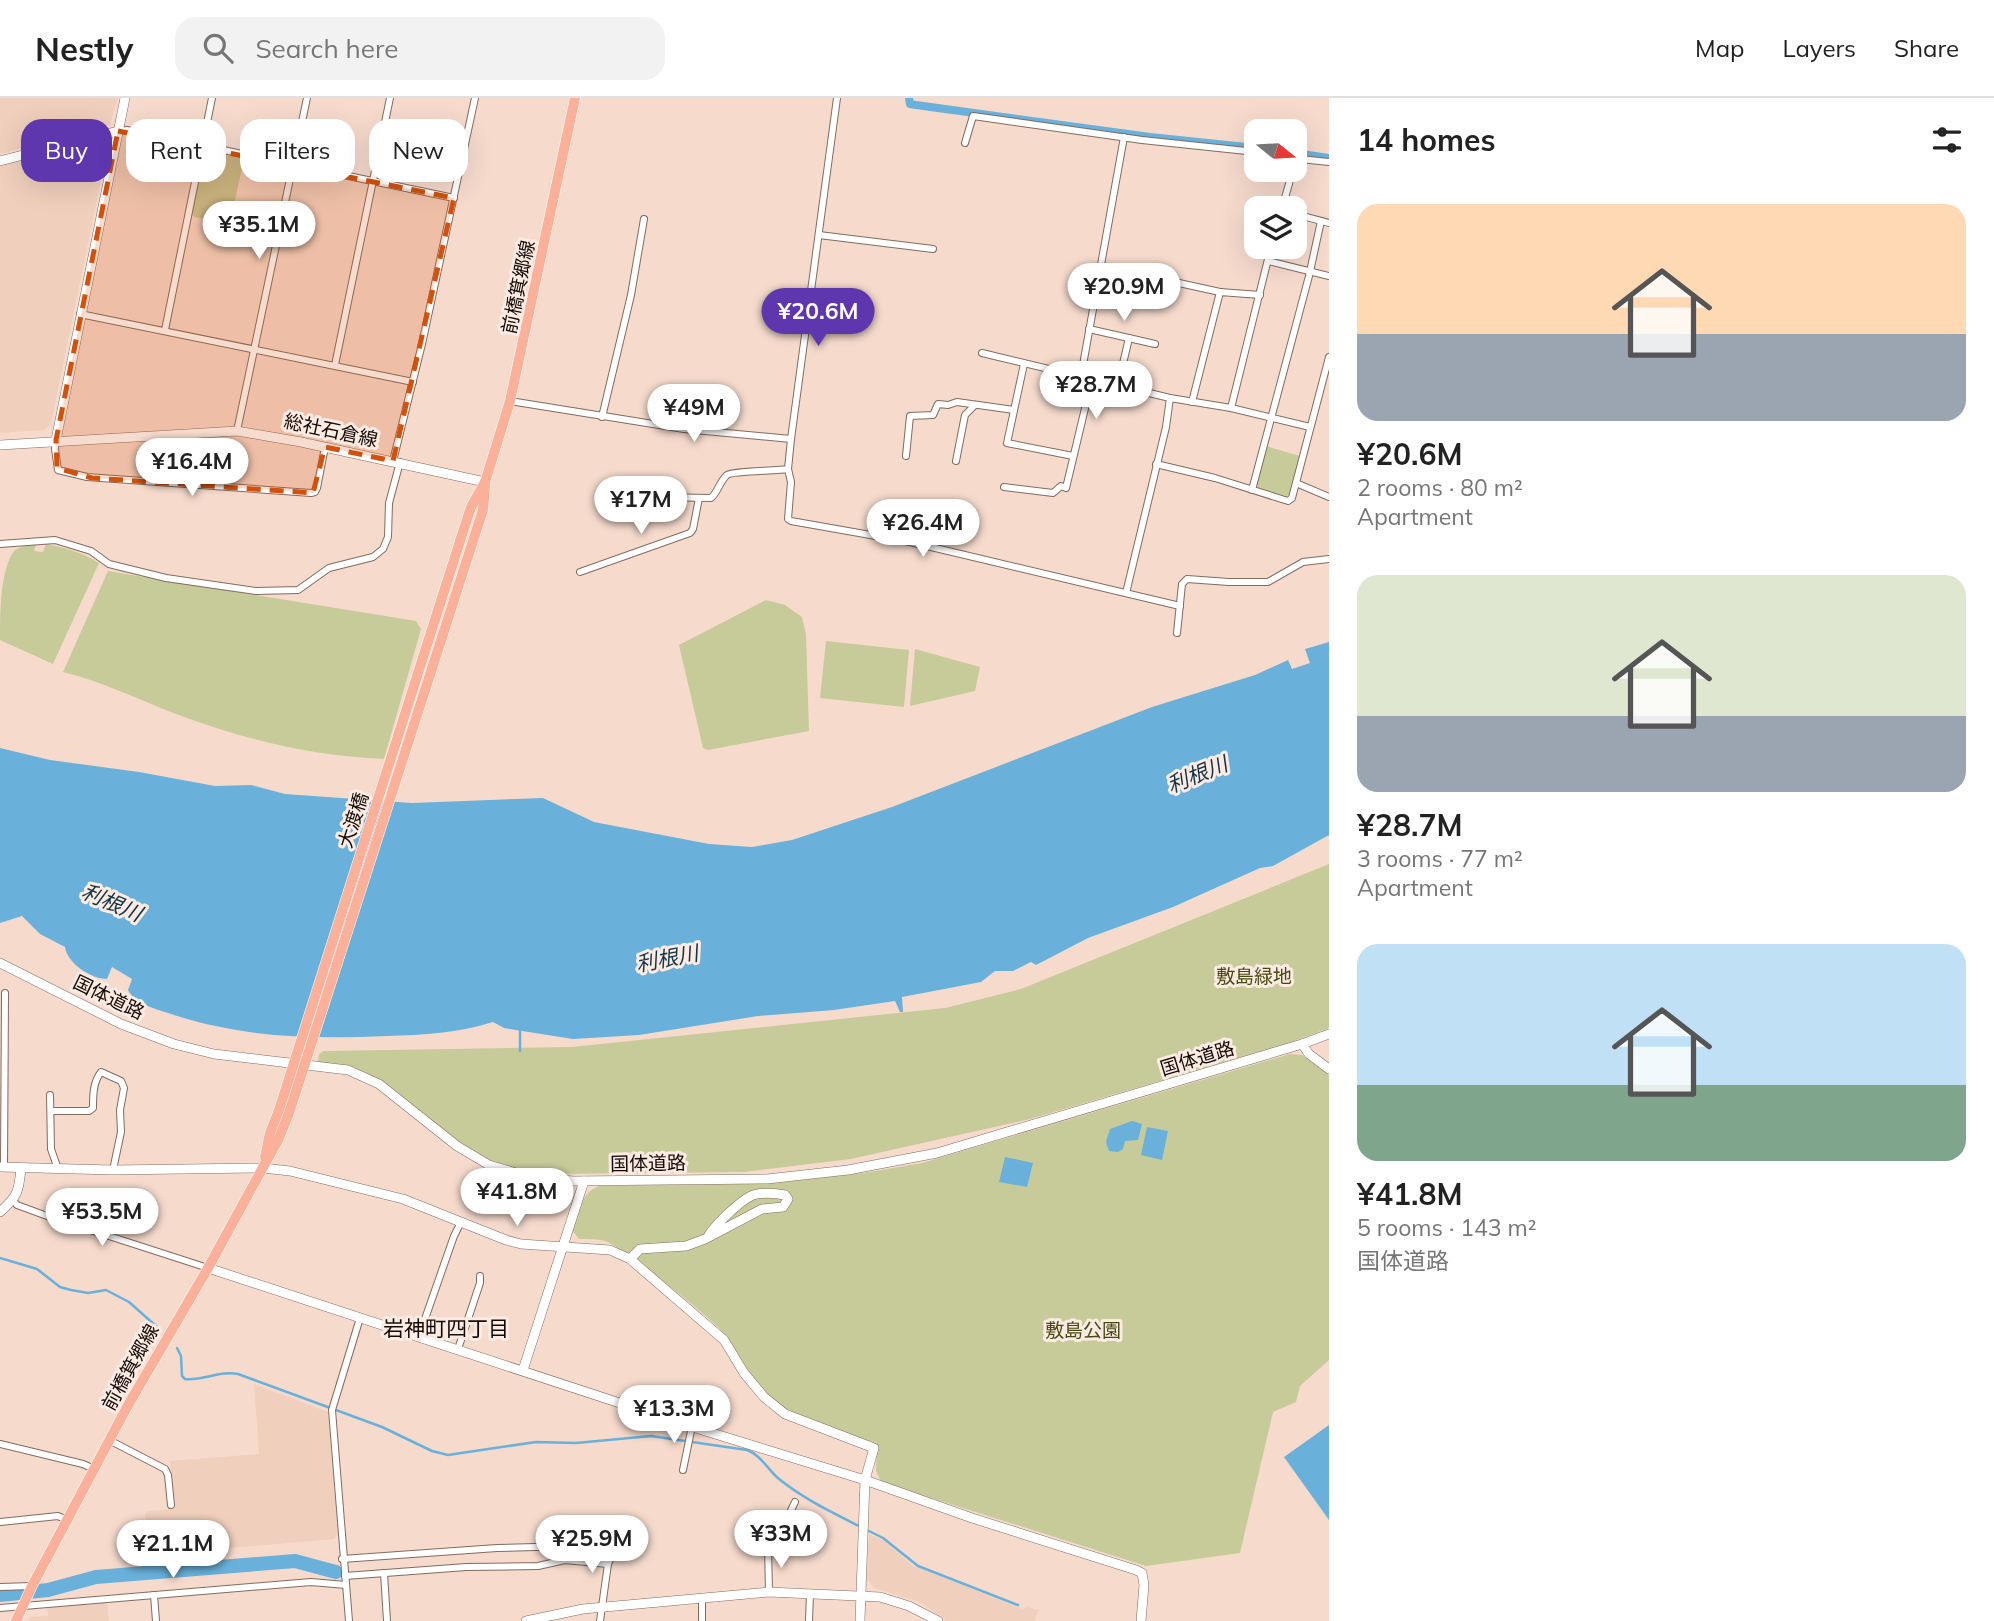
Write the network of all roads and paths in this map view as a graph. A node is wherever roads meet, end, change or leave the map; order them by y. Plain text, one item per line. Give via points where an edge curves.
1 (125, 98) edge
2 (212, 98) edge
3 (307, 98) edge
4 (390, 98) edge
5 (475, 98) edge
6 (576, 98) edge
7 (837, 98) edge
8 (208, 119) edge
9 (303, 119) edge
10 (386, 119) edge
11 (126, 130) edge
12 (118, 131) junction
13 (1124, 137) junction
14 (965, 143) dead end
15 (1244, 151) edge
16 (1307, 160) edge
17 (0, 161) edge
18 (1329, 162) edge
19 (195, 182) edge
20 (289, 182) edge
21 (373, 182) edge
22 (378, 182) edge
23 (454, 198) junction
24 (1307, 217) edge
25 (644, 219) dead end
26 (1321, 221) junction
27 (1329, 223) edge
28 (819, 235) junction
29 (933, 248) dead end
30 (1268, 261) joint
31 (1310, 271) junction
32 (1329, 276) edge
33 (1179, 283) dead end
34 (1220, 292) junction
35 (1260, 295) junction
36 (80, 313) junction
37 (1089, 329) junction
38 (164, 330) junction
39 (1129, 338) junction
40 (1155, 344) dead end
41 (255, 349) junction
42 (982, 353) dead end
43 (1329, 357) edge
44 (1024, 364) junction
45 (335, 365) junction
46 (1081, 376) junction
47 (1092, 379) junction
48 (413, 382) junction
49 (1118, 385) junction
50 (1170, 398) junction
51 (510, 401) junction
52 (1192, 402) junction
53 (975, 405) junction
54 (1231, 408) junction
55 (1014, 410) junction
56 (602, 417) junction
57 (1271, 417) junction
58 (1310, 427) junction
59 (237, 431) junction
60 (790, 439) junction
61 (56, 440) junction
62 (0, 445) edge
63 (325, 447) junction
64 (906, 456) dead end
65 (1073, 456) junction
66 (956, 461) dead end
67 (396, 462) junction
68 (1156, 464) junction
69 (788, 469) junction
70 (485, 482) junction
71 (1296, 483) junction
72 (1004, 487) dead end
73 (1252, 490) junction
74 (639, 494) dead end
75 (1329, 497) edge
76 (699, 498) junction
77 (460, 541) joint
78 (0, 544) edge
79 (472, 544) joint
80 (1329, 559) edge
81 (580, 572) dead end
82 (1126, 593) junction
83 (1180, 606) junction
84 (1177, 633) dead end
85 (0, 963) edge
86 (5, 993) dead end
87 (1329, 1034) edge
88 (1303, 1044) junction
89 (1329, 1069) edge
90 (50, 1095) dead end
91 (51, 1111) junction
92 (284, 1111) junction
93 (2, 1167) edge
94 (21, 1168) junction
95 (263, 1168) junction
96 (58, 1169) junction
97 (113, 1170) junction
98 (584, 1181) junction
99 (13, 1200) junction
100 (0, 1212) edge
101 (461, 1222) junction
102 (709, 1235) junction
103 (564, 1246) junction
104 (630, 1259) junction
105 (208, 1268) junction
106 (480, 1276) dead end
107 (360, 1318) junction
108 (419, 1336) junction
109 (458, 1349) junction
110 (523, 1370) junction
111 (692, 1426) junction
112 (109, 1440) junction
113 (0, 1444) edge
114 (94, 1469) junction
115 (683, 1470) dead end
116 (865, 1480) junction
117 (795, 1502) dead end
118 (171, 1505) dead end
119 (66, 1520) junction
120 (0, 1521) edge
121 (342, 1559) junction
122 (608, 1564) junction
123 (384, 1573) junction
124 (345, 1576) junction
125 (346, 1585) junction
126 (32, 1586) junction
127 (0, 1587) edge
128 (769, 1592) junction
129 (810, 1593) junction
130 (154, 1595) junction
131 (861, 1595) junction
132 (702, 1598) junction
133 (24, 1604) junction
134 (0, 1608) edge
135 (601, 1608) junction
136 (922, 1617) edge
137 (16, 1621) edge
138 (156, 1621) edge
139 (349, 1621) edge
140 (387, 1621) edge
141 (526, 1621) edge
142 (600, 1621) edge
143 (702, 1621) edge
144 (809, 1621) edge
145 (860, 1621) edge
146 (938, 1621) edge
147 (1141, 1621) edge

1 - 12 street
2 - 8 street
3 - 9 street
4 - 10 street
5 - 23 street
6 - 51 main road, 前橋箕郷線
7 - 28 street
11 - 12 street
12 - 17 street
12 - 36 street
13 - 14 street via 972,116
13 - 15 street
13 - 37 street
16 - 18 street
19 - 38 street
20 - 41 street
21 - 45 street
22 - 23 street
23 - 48 street
24 - 26 street
25 - 56 street
26 - 27 street
26 - 31 street
28 - 29 street
28 - 60 street
30 - 31 street
30 - 35 street
31 - 32 street
31 - 57 street
33 - 34 street
34 - 35 street
34 - 52 street
35 - 54 street
36 - 38 street
36 - 61 street
37 - 39 street
37 - 46 street
38 - 41 street
39 - 40 street
39 - 49 street
41 - 45 street
41 - 59 street
42 - 44 street
43 - 58 street
44 - 46 street
44 - 55 street
45 - 48 street
46 - 47 street
47 - 49 street
47 - 65 street
48 - 67 street
49 - 50 street
50 - 52 street
50 - 68 street
51 - 56 street
51 - 70 main road, 前橋箕郷線
52 - 54 street
53 - 55 street
53 - 64 street via 953,401 938,404 933,415 910,416
53 - 66 street via 965,415
54 - 57 street
55 - 65 street via 1007,443
56 - 60 street
57 - 58 street
57 - 73 street
58 - 71 street
59 - 61 street, 総社石倉線
59 - 63 street, 総社石倉線
60 - 69 street
61 - 62 street, 総社石倉線
61 - 63 street via 58,470 87,477 311,493 317,488
63 - 67 street, 総社石倉線
65 - 72 street via 1066,488 1061,486 1053,494
67 - 70 street, 総社石倉線
67 - 78 street via 383,548 373,557 329,568 290,592 166,578 109,564 91,551 55,540
68 - 73 street
68 - 82 street
69 - 76 street via 732,472 715,496
69 - 82 street via 791,521 897,539
70 - 77 main road, 前橋箕郷線
70 - 79 main road, 前橋箕郷線 via 483,510
71 - 73 street via 1288,501
71 - 75 street
74 - 76 street
76 - 81 street via 691,532
77 - 92 main road, 大渡橋, bridge
79 - 92 main road, 大渡橋, bridge
80 - 83 street via 1303,562 1268,582 1187,579 1182,584
82 - 83 street
83 - 84 street
85 - 98 street, 国体道路 via 121,1024 174,1044 214,1054 348,1070 379,1084 489,1166 533,1178
86 - 93 street
87 - 88 street, 国体道路
88 - 89 street
88 - 98 street, 国体道路 via 937,1153 848,1170 767,1179
90 - 91 street
91 - 96 street via 51,1149
91 - 97 street via 93,1108 93,1093 102,1072 121,1081 121,1132
92 - 95 main road, 前橋箕郷線 via 279,1138
93 - 94 street
94 - 96 street
94 - 99 street via 19,1191
95 - 97 street
95 - 101 street via 372,1189
95 - 105 main road, 前橋箕郷線
96 - 97 street
98 - 103 street
99 - 100 street
99 - 105 street via 47,1216
101 - 103 street via 514,1242
101 - 108 street
102 - 102 street via 752,1195 780,1194 788,1199 783,1207 762,1209
102 - 104 street via 686,1246 640,1248
103 - 104 street via 610,1250
103 - 110 street
104 - 116 street via 724,1340 744,1373 785,1414 874,1448
105 - 107 street
105 - 112 main road, 前橋箕郷線
106 - 109 street
107 - 108 street
107 - 121 street via 331,1410
108 - 109 street
109 - 110 street
110 - 111 street
111 - 115 street
111 - 116 street
112 - 114 main road, 前橋箕郷線
112 - 118 street via 168,1472
113 - 114 street
114 - 119 main road, 前橋箕郷線
116 - 131 street
116 - 147 street via 1139,1572 1144,1581
117 - 128 street via 768,1547
119 - 120 street
119 - 126 main road, 前橋箕郷線
121 - 122 street via 607,1545 614,1551
121 - 124 street
122 - 123 street via 565,1560 538,1566
122 - 135 street
123 - 124 street
123 - 140 street
124 - 125 street
125 - 130 street via 314,1582
125 - 139 street
126 - 127 street
126 - 133 main road, 前橋箕郷線
128 - 129 street
128 - 132 street
129 - 131 street
129 - 144 street
130 - 133 street
130 - 138 street
131 - 136 street via 890,1600
131 - 145 street
132 - 135 street
132 - 143 street
133 - 134 street
133 - 137 main road
135 - 141 street
135 - 142 street
136 - 146 street

